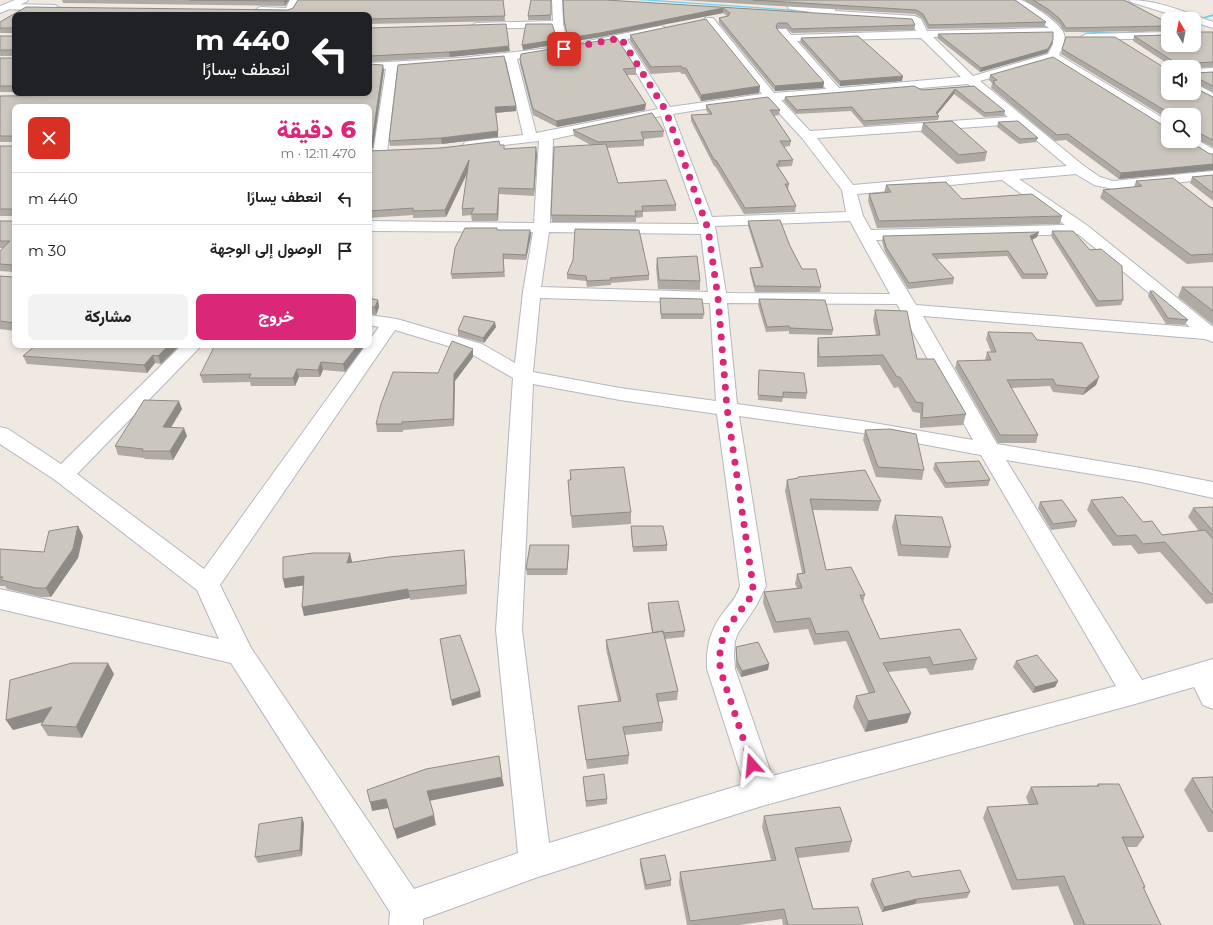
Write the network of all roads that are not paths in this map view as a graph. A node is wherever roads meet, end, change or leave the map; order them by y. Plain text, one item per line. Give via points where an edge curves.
1 (23, 0) edge
2 (295, 0) edge
3 (557, 0) edge
4 (1014, 0) edge
5 (1134, 0) edge
6 (857, 4) edge
7 (3, 5) edge
8 (787, 6) edge
9 (61, 8) edge
10 (250, 10) edge
11 (275, 12) edge
12 (288, 12) edge
13 (866, 13) junction
14 (927, 17) edge
15 (712, 19) edge
16 (1044, 19) junction
17 (1030, 20) edge
18 (773, 21) edge
19 (558, 24) junction
20 (464, 26) edge
21 (672, 27) edge
22 (1211, 31) edge
23 (922, 34) junction
24 (1059, 34) junction
25 (1161, 35) edge
26 (1116, 37) junction
27 (621, 38) junction
28 (789, 38) junction
29 (578, 46) edge
30 (1132, 48) edge
31 (511, 56) junction
32 (1053, 56) junction
33 (392, 65) junction
34 (372, 66) edge
35 (1213, 72) edge
36 (1201, 73) edge
37 (971, 80) junction
38 (835, 91) junction
39 (1201, 91) edge
40 (771, 97) junction
41 (1213, 98) edge
42 (666, 111) junction
43 (1021, 120) junction
44 (1161, 123) edge
45 (807, 135) junction
46 (538, 137) junction
47 (456, 147) edge
48 (1201, 148) edge
49 (396, 152) edge
50 (375, 153) edge
51 (1212, 154) edge
52 (1079, 169) junction
53 (1213, 175) edge
54 (1007, 177) junction
55 (1175, 180) junction
56 (849, 190) junction
57 (1191, 193) edge
58 (855, 216) junction
59 (372, 226) edge
60 (707, 226) junction
61 (542, 227) junction
62 (1082, 229) junction
63 (866, 235) junction
64 (532, 292) junction
65 (718, 298) junction
66 (906, 304) junction
67 (372, 320) edge
68 (391, 323) junction
69 (1213, 335) edge
70 (190, 348) edge
71 (523, 376) junction
72 (727, 408) junction
73 (0, 434) edge
74 (989, 450) junction
75 (63, 475) junction
76 (1213, 490) edge
77 (207, 584) junction
78 (0, 598) edge
79 (240, 654) junction
80 (1209, 680) edge
81 (1135, 693) junction
82 (762, 792) junction
83 (535, 863) junction
84 (407, 916) edge

1 - 7 street
2 - 12 street
3 - 19 street
4 - 16 street
5 - 22 street via 1162,7
6 - 13 street
7 - 9 street
8 - 13 street
8 - 23 street via 915,19
10 - 11 street
13 - 14 street
15 - 40 street
16 - 17 street
16 - 24 street
18 - 28 street
19 - 20 street
19 - 31 street via 564,49
21 - 27 street
23 - 24 street
23 - 28 street
23 - 37 street
24 - 26 street
24 - 32 street
25 - 26 street
26 - 30 street
27 - 29 street
27 - 42 street
28 - 38 street
31 - 33 street
31 - 46 street
32 - 37 street
32 - 44 street
33 - 34 street
33 - 50 street
35 - 36 street
37 - 38 street
37 - 43 street
38 - 40 street
39 - 41 street
40 - 42 street
40 - 45 street
42 - 46 street
42 - 60 street
43 - 45 street
43 - 52 street
45 - 56 street
46 - 47 street
46 - 61 street
48 - 51 street
49 - 50 street
52 - 54 street
52 - 55 street via 1105,185
53 - 55 street
54 - 56 street
54 - 62 street
55 - 57 street
56 - 58 street
58 - 60 street
58 - 63 street
59 - 61 street
60 - 61 street
60 - 65 street
61 - 64 street
62 - 63 street
62 - 69 street
63 - 66 street
64 - 65 street
64 - 71 street
65 - 66 street
65 - 72 street
66 - 69 street
66 - 74 street
67 - 68 street
68 - 71 street via 475,348
68 - 77 street
70 - 75 street
71 - 72 street via 620,394
71 - 83 street via 509,630
72 - 74 street via 862,427
72 - 82 street via 753,586 750,598 724,632 720,650 720,669
73 - 75 street
74 - 76 street via 1141,475
74 - 81 street
75 - 77 street
77 - 79 street
78 - 79 street
79 - 84 street
80 - 81 street
81 - 82 street
82 - 83 street
83 - 84 street

